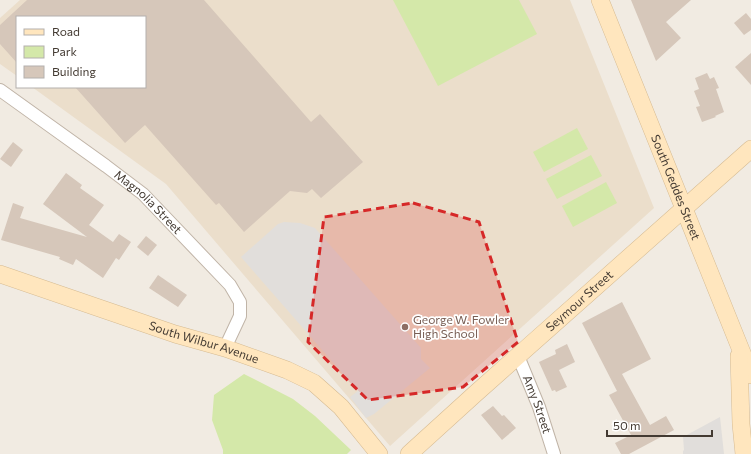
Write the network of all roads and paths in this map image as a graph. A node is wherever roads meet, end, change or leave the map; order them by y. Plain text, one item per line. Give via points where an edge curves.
1 (601, 0) edge
2 (0, 90) edge
3 (751, 149) edge
4 (685, 208) junction
5 (0, 274) edge
6 (738, 344) junction
7 (225, 348) junction
8 (518, 356) junction
9 (751, 375) edge
10 (379, 454) edge
11 (409, 454) edge
12 (554, 454) edge
13 (744, 454) edge

1 - 4 street, South Geddes Street
2 - 7 street, Magnolia Street via 143,194 230,285 240,302 240,316
3 - 4 street, Seymour Street
4 - 6 street, South Geddes Street
4 - 8 street, Seymour Street
5 - 7 street, South Wilbur Avenue via 175,334
6 - 9 street, South Geddes Street
6 - 13 street
7 - 10 street, South Wilbur Avenue via 287,370 314,383 341,407
8 - 11 street, Seymour Street
8 - 12 street, Amy Street via 539,407

